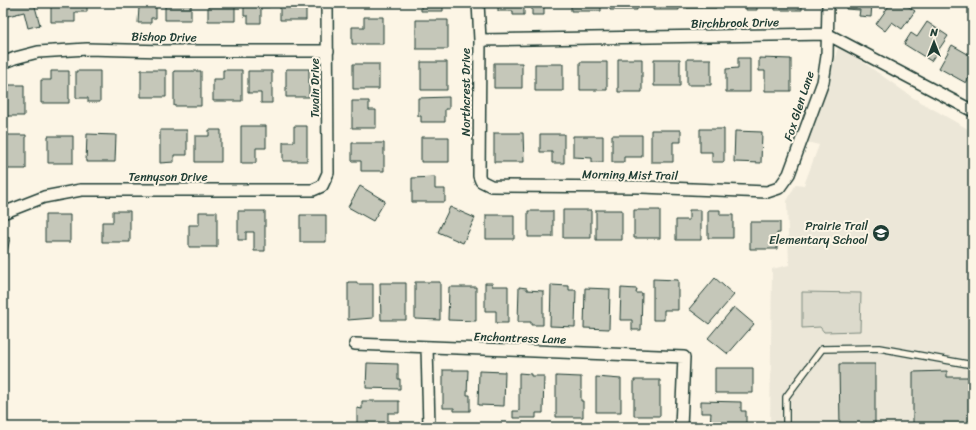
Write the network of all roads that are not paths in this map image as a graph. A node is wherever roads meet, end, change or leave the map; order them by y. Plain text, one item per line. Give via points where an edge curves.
1 (327, 3) edge
2 (478, 3) edge
3 (828, 3) edge
4 (827, 34) junction
5 (480, 40) junction
6 (328, 51) junction
7 (3, 63) edge
8 (973, 110) edge
9 (328, 173) joint
10 (481, 181) joint
11 (779, 188) joint
12 (3, 213) edge
13 (354, 344) dead end
14 (427, 347) junction
15 (973, 365) edge
16 (429, 427) edge
17 (681, 427) edge
18 (786, 427) edge

1 - 6 street, Twain Drive
2 - 5 street, Northcrest Drive
3 - 4 street, Fox Glen Lane
4 - 5 street, Birchbrook Drive
4 - 8 street, Birchbrook Drive
4 - 11 street, Fox Glen Lane via 823,82 789,174
5 - 10 street, Northcrest Drive
6 - 7 street, Bishop Drive via 87,49 38,52
6 - 9 street, Twain Drive
9 - 12 street, Tennyson Drive via 322,186 313,190 81,190 44,197
10 - 11 street, Morning Mist Trail via 491,186 642,187 767,192
13 - 14 street, Enchantress Lane
14 - 16 street
14 - 17 street, Enchantress Lane via 684,357
15 - 18 lane via 879,348 822,349 786,397

